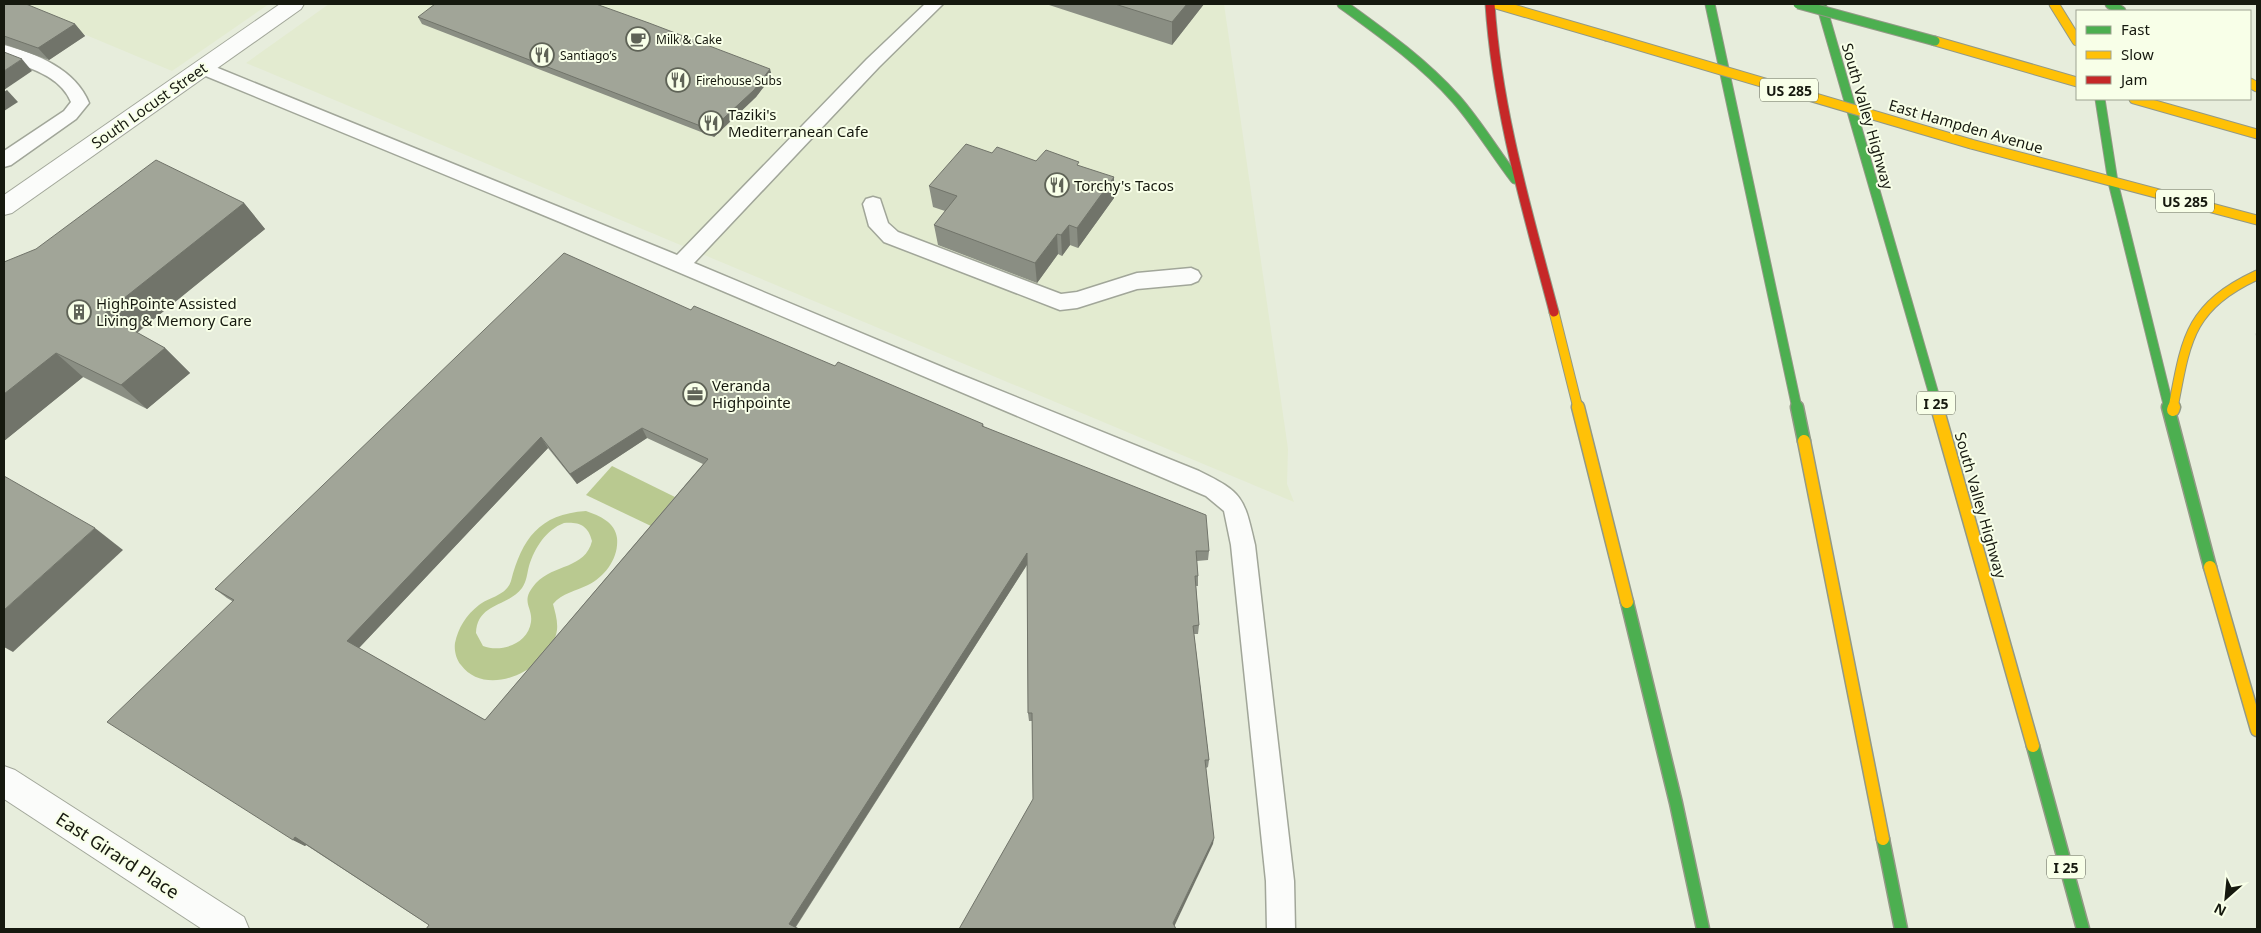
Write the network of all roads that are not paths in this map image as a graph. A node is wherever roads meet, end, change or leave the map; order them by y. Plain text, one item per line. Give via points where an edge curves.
1 (294, 4) edge
2 (1342, 4) edge
3 (1490, 4) edge
4 (1496, 4) edge
5 (1710, 4) edge
6 (1798, 4) edge
7 (1820, 4) edge
8 (2054, 4) edge
9 (931, 6) edge
10 (2076, 39) edge
11 (4, 51) edge
12 (202, 68) junction
13 (2076, 82) edge
14 (2100, 100) edge
15 (2138, 100) edge
16 (2257, 134) edge
17 (4, 160) edge
18 (2113, 182) junction
19 (1522, 189) junction
20 (873, 204) dead end
21 (4, 207) edge
22 (2257, 220) edge
23 (680, 265) junction
24 (2257, 275) edge
25 (1191, 276) dead end
26 (2172, 419) junction
27 (2257, 730) edge
28 (4, 781) edge
29 (232, 929) edge
30 (1281, 929) edge
31 (1702, 929) edge
32 (1901, 929) edge
33 (2083, 929) edge

1 - 12 street, South Locust Street
2 - 19 highway via 1406,51 1440,82 1476,124
3 - 19 highway via 1497,79
4 - 18 highway, East Hampden Avenue / US 285, bridge via 1971,144
5 - 32 highway via 1810,468
6 - 13 highway, bridge
7 - 33 highway, South Valley Highway / I 25 via 1981,559
8 - 10 highway
9 - 23 lane
11 - 17 lane via 63,77 78,92 80,102 70,115
12 - 21 street, South Locust Street
12 - 23 lane
14 - 18 highway
15 - 16 highway
18 - 22 highway, East Hampden Avenue / US 285
18 - 26 highway
19 - 31 highway via 1667,765
20 - 25 lane via 879,226 891,237 1060,302 1077,300 1137,281
23 - 30 lane via 1191,478 1214,489 1234,506 1244,555 1280,881
24 - 26 highway via 2227,287 2203,307 2185,350
26 - 27 highway
28 - 29 street, East Girard Place

